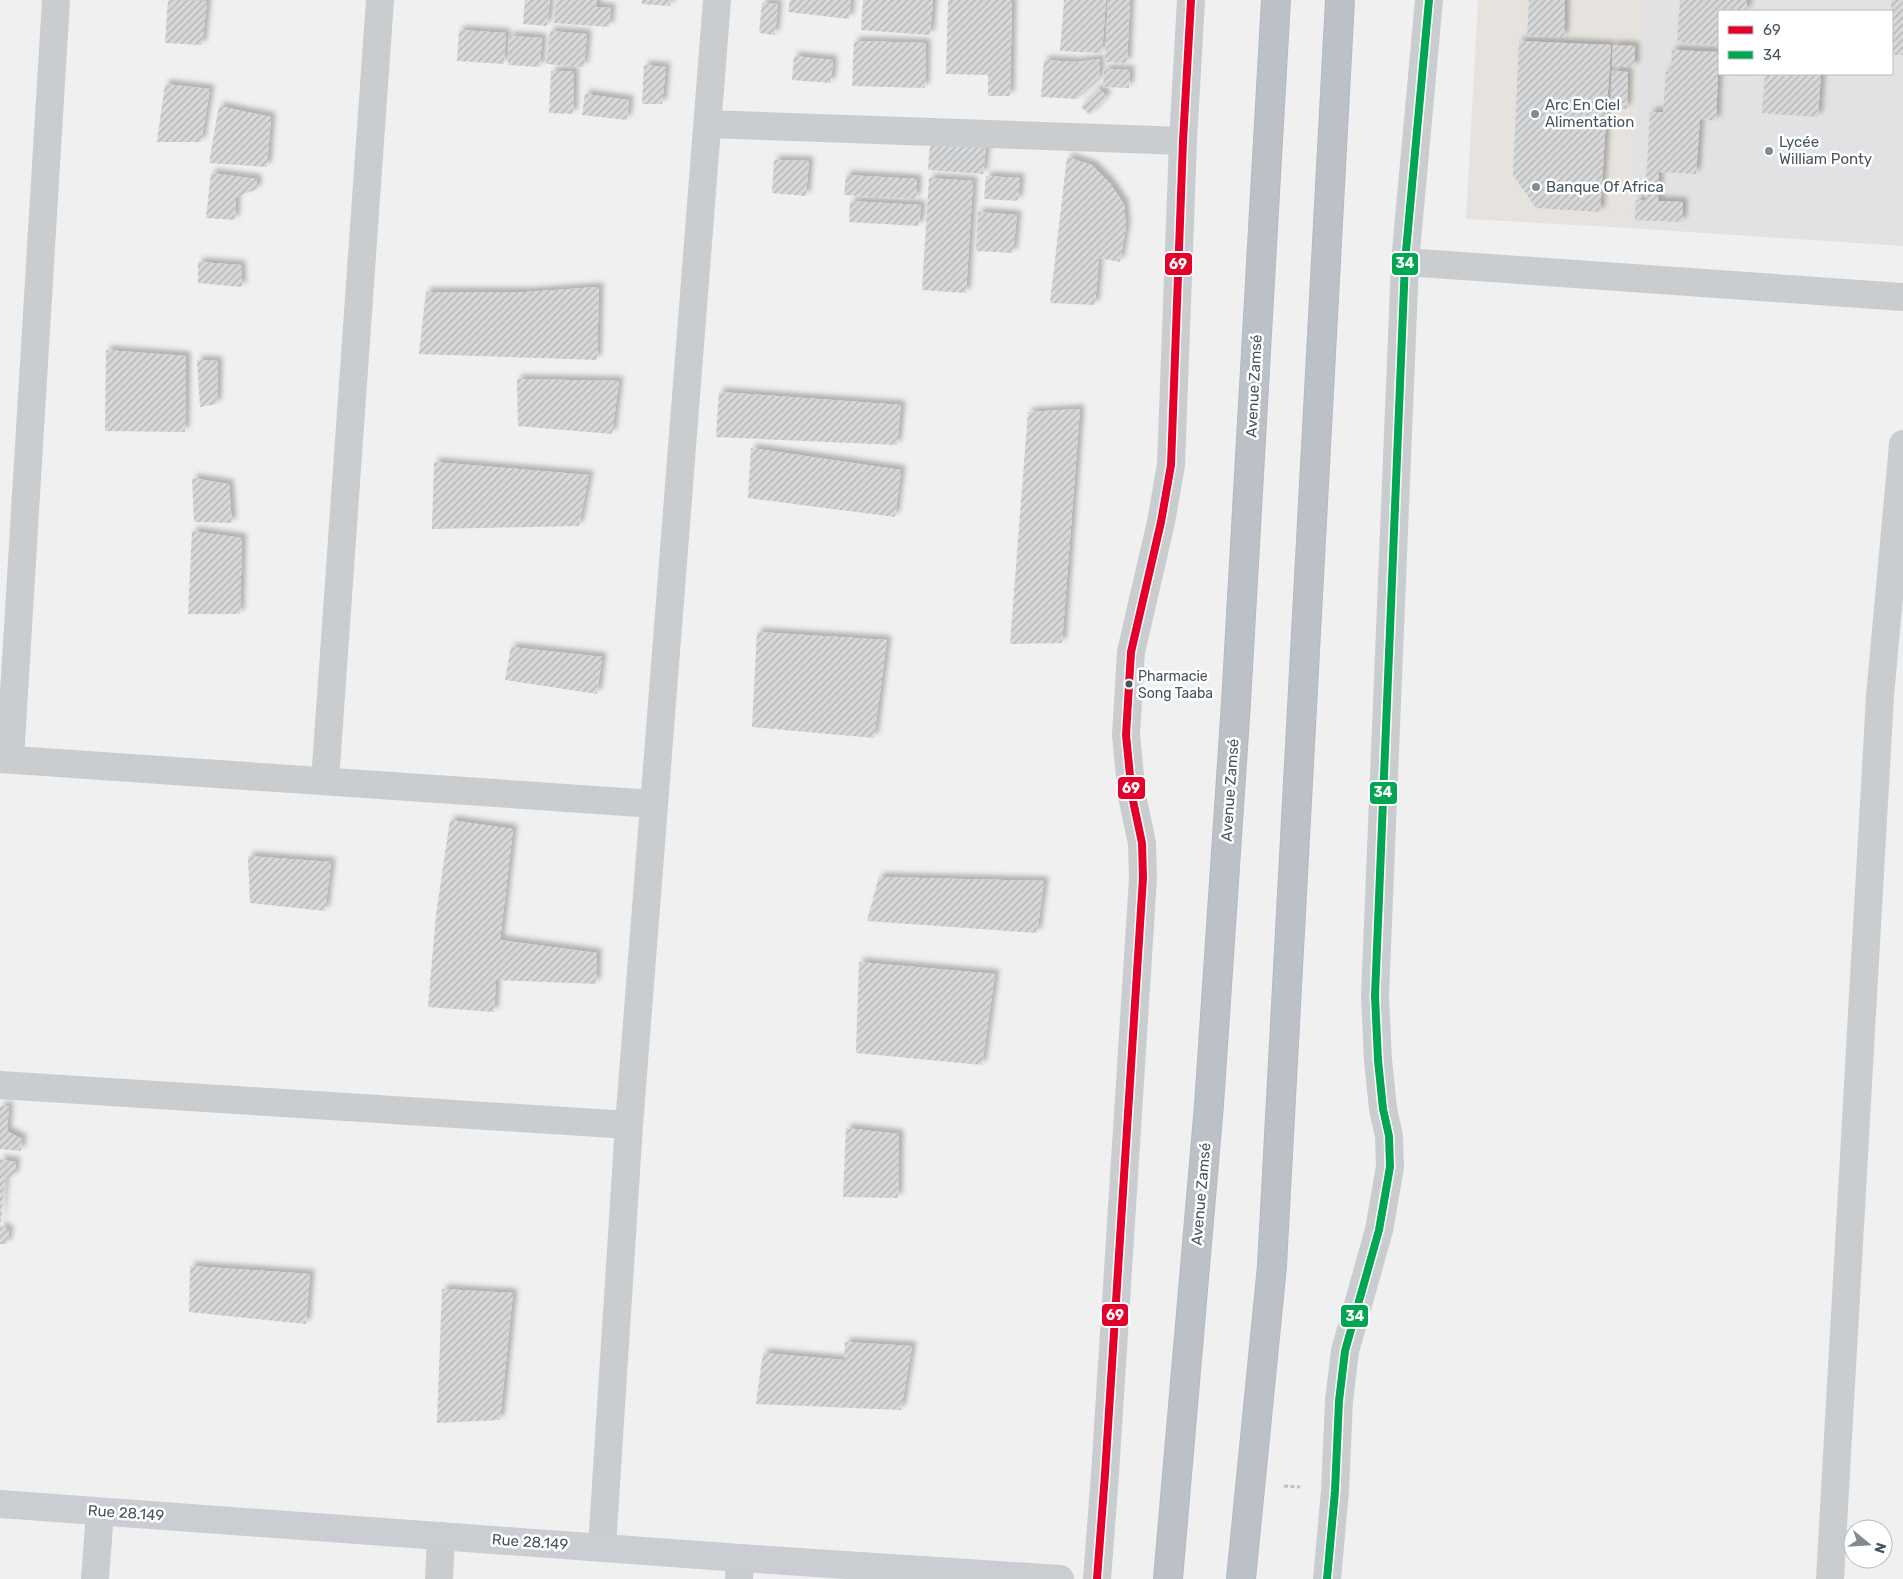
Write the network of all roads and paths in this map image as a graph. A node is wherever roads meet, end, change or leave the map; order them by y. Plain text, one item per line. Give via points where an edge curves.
1 (56, 0) edge
2 (380, 0) edge
3 (717, 0) edge
4 (1191, 0) edge
5 (1276, 0) edge
6 (1340, 0) edge
7 (1429, 0) edge
8 (708, 124) junction
9 (1183, 140) junction
10 (1405, 262) junction
11 (1903, 297) edge
12 (1903, 444) edge
13 (1892, 696) edge
14 (5, 759) edge
15 (325, 781) junction
16 (654, 804) junction
17 (0, 1085) edge
18 (629, 1125) junction
19 (0, 1504) edge
20 (100, 1512) junction
21 (441, 1536) junction
22 (602, 1547) junction
23 (740, 1568) edge
24 (95, 1579) edge
25 (439, 1579) edge
26 (1060, 1579) edge
27 (1097, 1579) edge
28 (1168, 1579) edge
29 (1241, 1579) edge
30 (1327, 1579) edge
31 (1830, 1579) edge

1 - 14 street
2 - 15 street
3 - 8 street
4 - 9 street
5 - 28 highway, Avenue Zamsé via 1236,703 1208,1115
6 - 29 highway via 1272,1266
7 - 10 street
8 - 9 street
8 - 16 street
9 - 27 street via 1171,465 1131,652 1129,680 1126,735 1132,796 1142,843 1143,878
10 - 11 street
10 - 30 street via 1375,996 1378,1060 1390,1167 1379,1230 1345,1350
12 - 13 street
13 - 31 street
14 - 15 street
15 - 16 street
16 - 18 street
17 - 18 street
18 - 22 street
19 - 20 street, Rue 28.149
20 - 21 street, Rue 28.149
20 - 24 street
21 - 22 street, Rue 28.149
21 - 25 street
22 - 23 street, Rue 28.149
23 - 26 street, Rue 28.149

